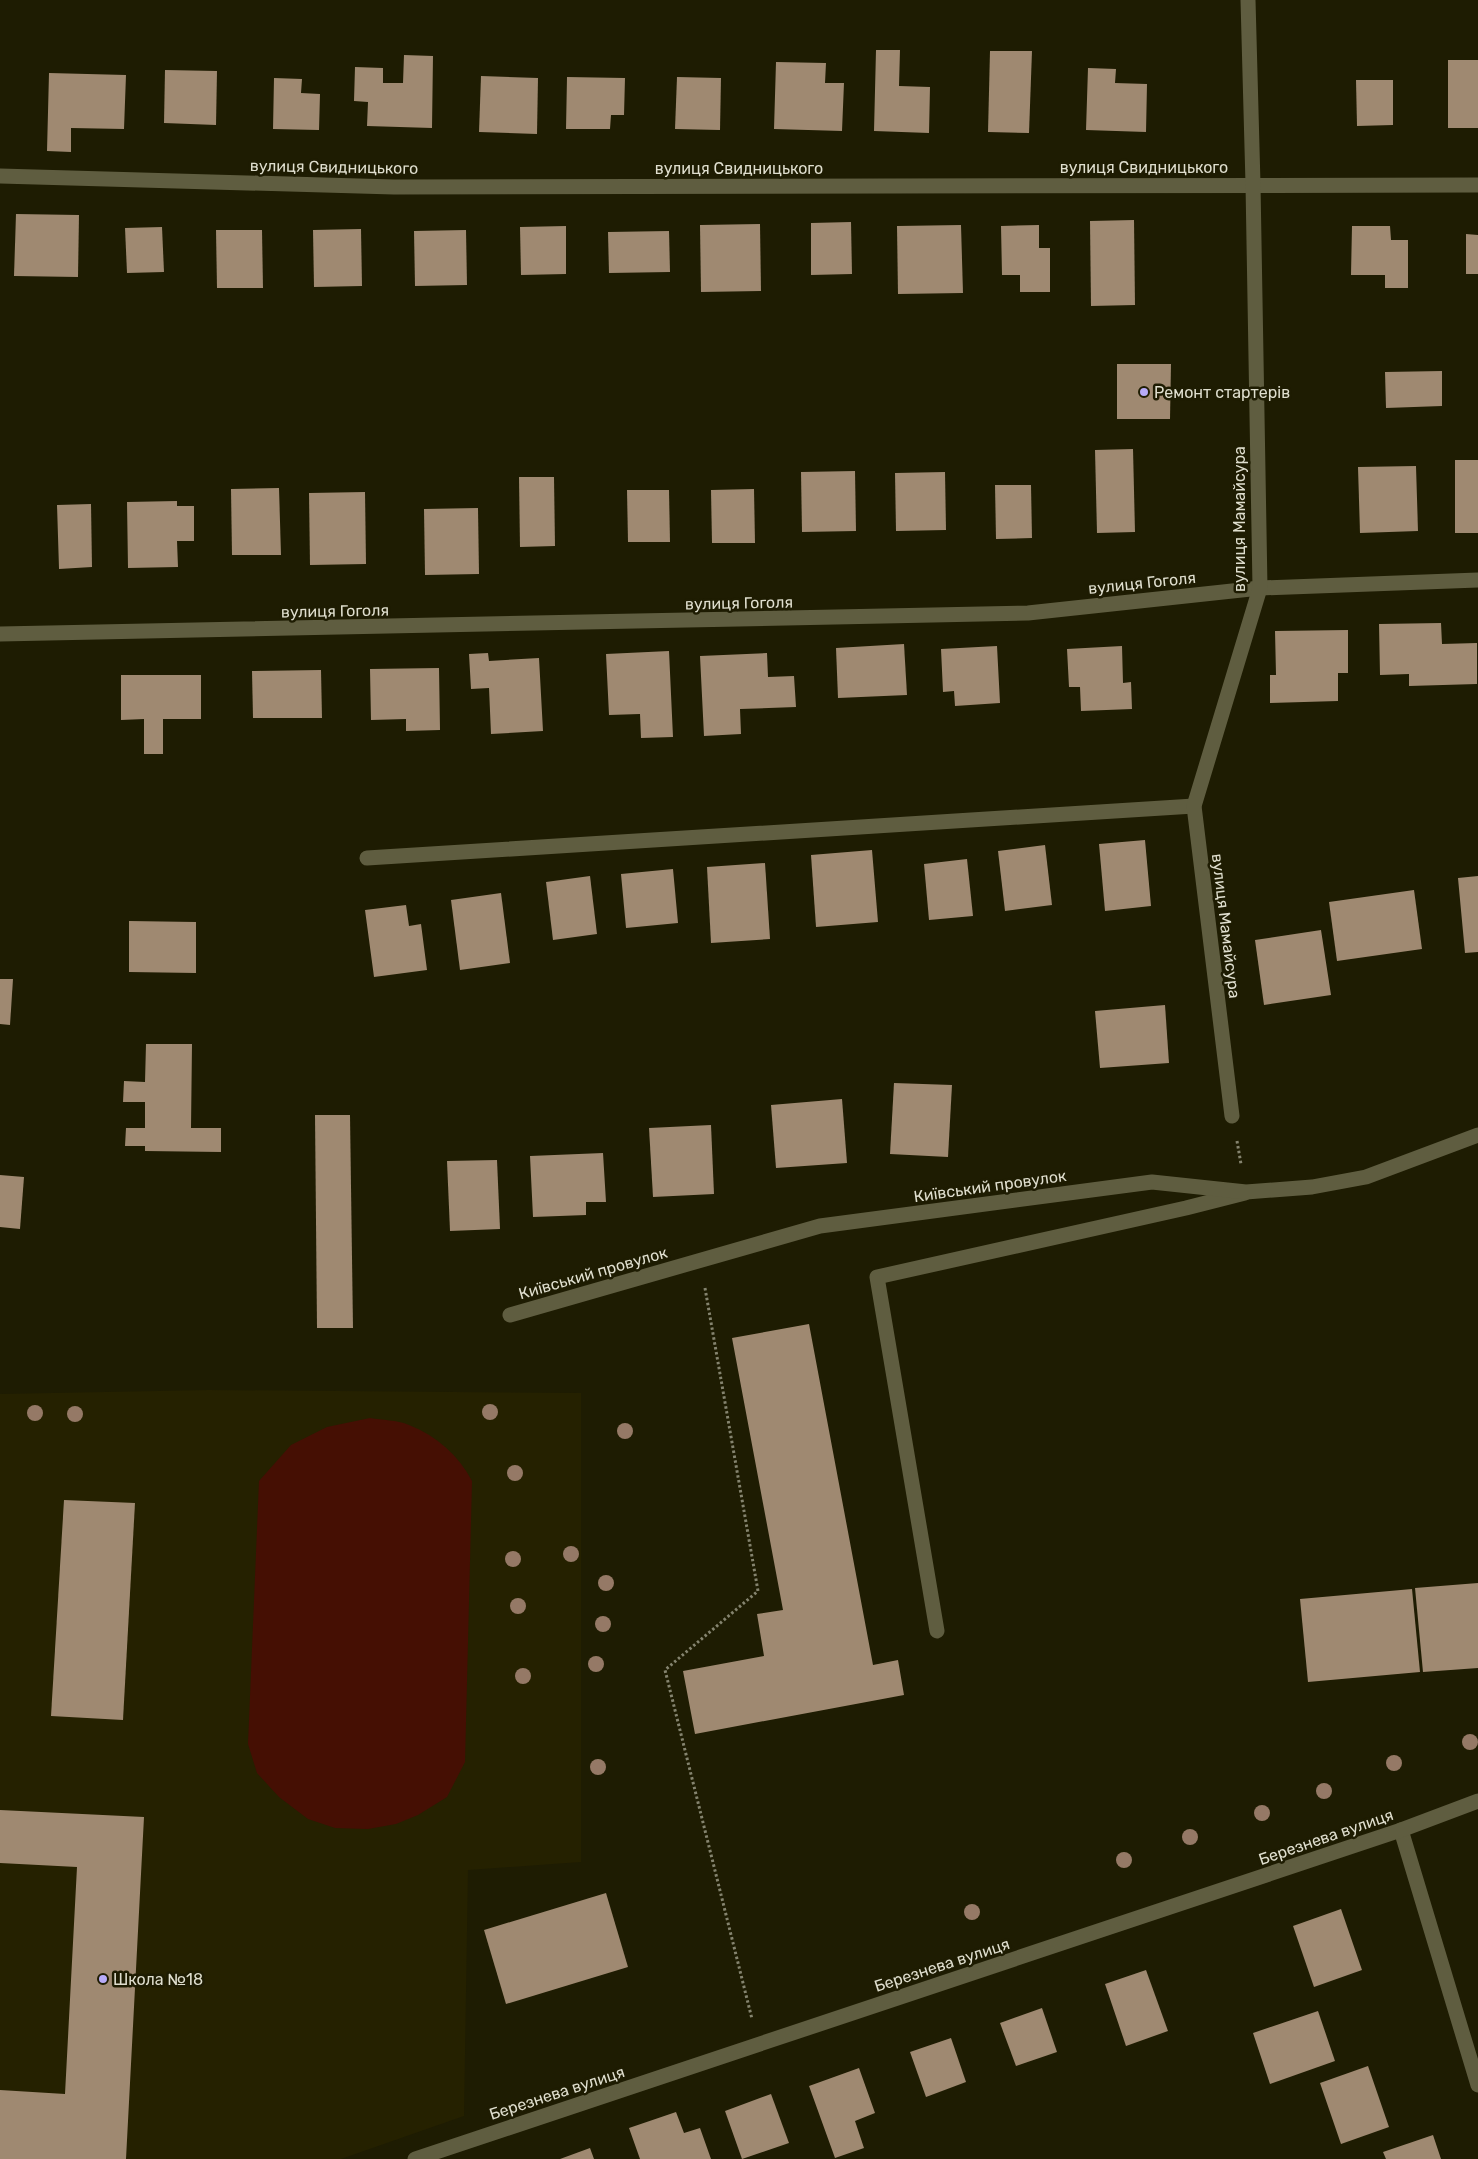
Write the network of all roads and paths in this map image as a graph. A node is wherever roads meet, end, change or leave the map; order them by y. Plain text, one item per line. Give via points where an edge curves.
1 (1248, 0) edge
2 (0, 176) edge
3 (1253, 184) junction
4 (1478, 185) edge
5 (1478, 580) edge
6 (1260, 588) junction
7 (0, 634) edge
8 (1194, 806) junction
9 (367, 858) dead end
10 (1232, 1116) joint
11 (1478, 1136) edge
12 (1246, 1192) junction
13 (700, 1260) junction
14 (510, 1315) dead end
15 (937, 1631) dead end
16 (1478, 1801) edge
17 (1401, 1830) junction
18 (758, 2044) junction
19 (1478, 2085) edge
20 (416, 2159) edge

1 - 3 street, вулиця Мамайсура
2 - 3 street, вулиця Свидницького via 394,187
3 - 4 street, вулиця Свидницького
3 - 6 street, вулиця Мамайсура
5 - 6 street, вулиця Гоголя
6 - 7 street, вулиця Гоголя via 1028,613
6 - 8 street, вулиця Мамайсура
8 - 9 street
8 - 10 street, вулиця Мамайсура
10 - 12 path
11 - 12 street, Київський провулок via 1366,1177 1312,1187
12 - 13 street, Київський провулок via 1152,1182 820,1226
12 - 15 street via 877,1277
13 - 14 street, Київський провулок
13 - 18 path via 758,1591 665,1670
16 - 17 street, Березнева вулиця
17 - 18 street, Березнева вулиця
17 - 19 street
18 - 20 street, Березнева вулиця

